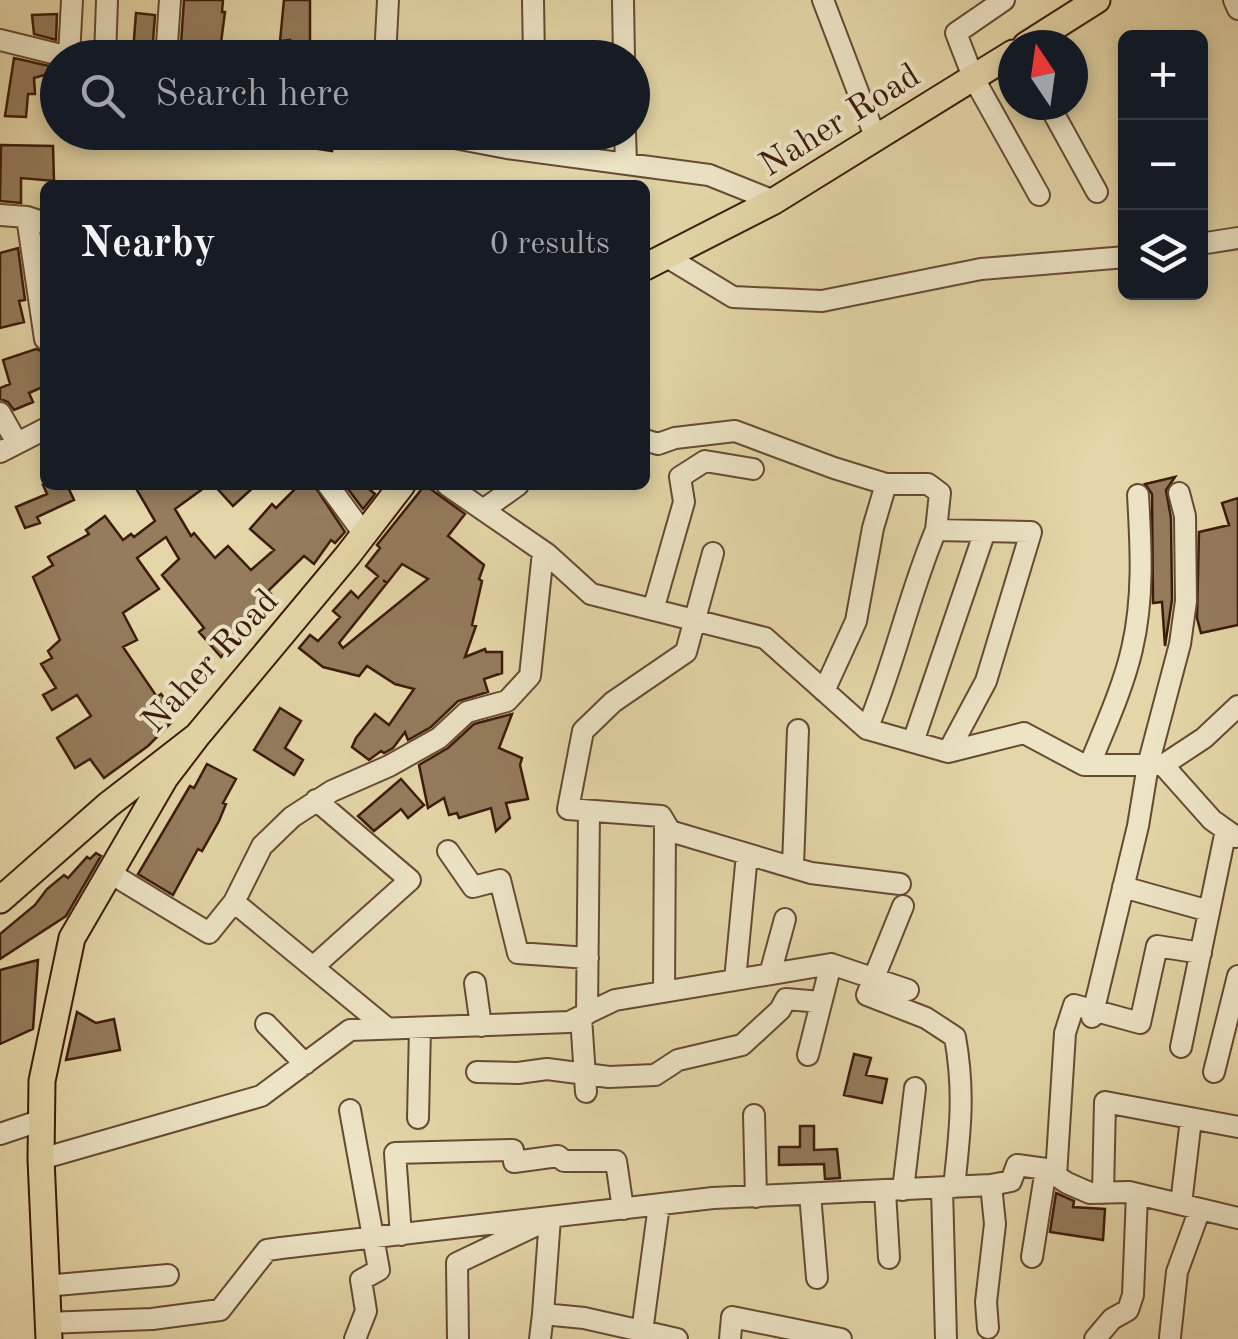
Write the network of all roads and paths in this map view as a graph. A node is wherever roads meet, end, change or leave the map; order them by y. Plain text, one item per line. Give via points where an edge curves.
1 (72, 0) edge
2 (107, 0) edge
3 (170, 0) edge
4 (388, 0) edge
5 (533, 0) edge
6 (623, 0) edge
7 (823, 0) edge
8 (1004, 0) edge
9 (1097, 0) edge
10 (1234, 0) edge
11 (1238, 9) edge
12 (1050, 30) edge
13 (0, 40) edge
14 (71, 40) edge
15 (106, 40) edge
16 (167, 40) edge
17 (386, 40) edge
18 (534, 40) edge
19 (624, 40) edge
20 (40, 50) edge
21 (998, 62) edge
22 (973, 78) junction
23 (1058, 120) edge
24 (876, 138) junction
25 (571, 150) edge
26 (626, 150) edge
27 (626, 162) junction
28 (1097, 192) dead end
29 (1039, 195) dead end
30 (774, 201) junction
31 (0, 216) edge
32 (36, 220) edge
33 (1238, 238) edge
34 (1208, 243) edge
35 (1118, 257) edge
36 (656, 262) edge
37 (40, 273) edge
38 (0, 412) edge
39 (40, 432) edge
40 (650, 442) edge
41 (8, 448) edge
42 (753, 468) dead end
43 (886, 484) junction
44 (332, 490) edge
45 (398, 490) edge
46 (455, 490) edge
47 (511, 490) edge
48 (1179, 493) dead end
49 (1138, 495) dead end
50 (483, 510) junction
51 (936, 530) junction
52 (984, 531) junction
53 (364, 534) junction
54 (543, 552) junction
55 (712, 553) dead end
56 (653, 610) junction
57 (695, 620) junction
58 (824, 691) junction
59 (1238, 706) edge
60 (867, 729) junction
61 (798, 730) dead end
62 (197, 736) junction
63 (913, 742) junction
64 (948, 752) junction
65 (1090, 764) junction
66 (1156, 764) junction
67 (316, 800) junction
68 (589, 811) junction
69 (665, 823) junction
70 (1232, 834) edge
71 (448, 852) dead end
72 (746, 854) junction
73 (793, 866) junction
74 (110, 873) junction
75 (1123, 886) junction
76 (3, 890) edge
77 (234, 902) junction
78 (1209, 910) junction
79 (786, 919) dead end
80 (1200, 953) junction
81 (588, 958) junction
82 (830, 964) junction
83 (313, 967) junction
84 (770, 974) junction
85 (1238, 976) edge
86 (874, 979) junction
87 (736, 980) junction
88 (474, 982) dead end
89 (908, 990) dead end
90 (664, 992) junction
91 (822, 1002) junction
92 (1093, 1014) junction
93 (584, 1015) junction
94 (266, 1024) dead end
95 (481, 1026) junction
96 (420, 1028) junction
97 (388, 1029) junction
98 (1181, 1048) dead end
99 (808, 1055) dead end
100 (305, 1064) junction
101 (477, 1072) dead end
102 (1214, 1072) dead end
103 (586, 1083) junction
104 (915, 1088) dead end
105 (350, 1110) dead end
106 (754, 1115) dead end
107 (418, 1118) dead end
108 (1191, 1119) junction
109 (42, 1120) junction
110 (1238, 1127) edge
111 (0, 1134) edge
112 (41, 1159) junction
113 (1051, 1172) junction
114 (991, 1185) junction
115 (948, 1188) junction
116 (894, 1190) junction
117 (1103, 1192) junction
118 (810, 1194) junction
119 (1137, 1194) junction
120 (756, 1197) junction
121 (659, 1205) junction
122 (1191, 1206) junction
123 (623, 1209) junction
124 (550, 1218) junction
125 (1238, 1218) edge
126 (401, 1235) junction
127 (375, 1238) junction
128 (1032, 1257) dead end
129 (889, 1258) dead end
130 (168, 1275) dead end
131 (817, 1278) dead end
132 (45, 1286) junction
133 (543, 1314) junction
134 (988, 1328) dead end
135 (47, 1331) edge
136 (786, 1333) edge
137 (649, 1335) edge
138 (1170, 1336) dead end
139 (355, 1339) edge
140 (458, 1339) edge
141 (540, 1339) edge
142 (676, 1339) edge
143 (730, 1339) edge
144 (841, 1339) edge
145 (946, 1339) edge
146 (1096, 1339) edge

1 - 14 street
2 - 15 street
3 - 16 street
4 - 17 street
5 - 18 street
6 - 19 street
7 - 24 street
8 - 22 street via 956,33
9 - 12 main road
10 - 11 street
13 - 20 street
21 - 22 main road, Naher Road
22 - 24 main road, Naher Road
22 - 29 street
23 - 28 street
24 - 30 main road, Naher Road
25 - 27 street
26 - 27 street
27 - 30 street via 710,175
30 - 36 main road, Naher Road
31 - 32 street
32 - 37 street
33 - 34 street
35 - 36 street via 981,269 822,301 733,297
38 - 41 street
39 - 41 street
40 - 43 street via 736,431
42 - 56 street via 705,461 680,477 684,502
43 - 51 street via 928,484 940,494
43 - 58 street via 856,620
44 - 53 street
45 - 53 main road, Naher Road
46 - 50 street
47 - 50 street
48 - 66 street via 1186,600
49 - 65 street via 1142,550 1132,650
50 - 54 street
51 - 52 street
51 - 60 street
52 - 63 street
52 - 64 street via 1031,532 986,681
53 - 62 main road, Naher Road
54 - 56 street via 591,594
54 - 67 street via 530,676 508,701 467,712 439,738
55 - 57 street
56 - 57 street
57 - 58 street via 765,638
57 - 68 street via 686,652 583,731 568,809
58 - 60 street
59 - 66 street via 1204,738
60 - 63 street
61 - 73 street
62 - 74 main road
62 - 76 main road, Naher Road
63 - 64 street
64 - 65 street via 1024,733
65 - 66 street
66 - 70 street
66 - 75 street
67 - 77 street via 262,846
67 - 83 street via 410,880
68 - 69 street via 661,816
68 - 81 street
69 - 72 street
69 - 90 street
70 - 78 street
71 - 81 street via 473,887 500,880 518,952
72 - 73 street
72 - 87 street
73 - 86 street via 902,895
74 - 77 street via 209,934
74 - 109 main road via 72,938 42,1081
75 - 78 street
75 - 92 street
77 - 83 street
78 - 80 street
79 - 84 street
80 - 92 street via 1158,946 1140,1023
80 - 98 street
81 - 93 street
82 - 84 street
82 - 86 street
82 - 91 street
83 - 97 street
84 - 87 street
85 - 102 street
86 - 89 street
86 - 115 street via 868,995 926,1018 954,1038 961,1127
87 - 90 street
88 - 95 street
90 - 93 street via 615,1000
91 - 99 street
91 - 103 street via 786,999 742,1045 678,1060 656,1075
92 - 113 street via 1074,1004 1065,1033
93 - 95 street via 570,1022
93 - 103 street
94 - 100 street
95 - 96 street
96 - 97 street
96 - 107 street
97 - 100 street via 350,1030
100 - 112 street via 261,1096
101 - 103 street via 547,1069
104 - 116 street
105 - 127 street
106 - 120 street
108 - 110 street
108 - 117 street via 1105,1102
108 - 122 street
109 - 111 street
109 - 112 main road
112 - 132 main road
113 - 114 street via 1018,1165 1011,1182
113 - 117 street via 1090,1193
113 - 128 street
114 - 115 street
114 - 134 street
115 - 116 street
115 - 145 street
116 - 118 street
116 - 129 street
117 - 119 street
118 - 120 street
118 - 131 street
119 - 122 street
119 - 146 street via 1133,1295 1128,1310
120 - 121 street
121 - 123 street
121 - 137 street
122 - 125 street
122 - 138 street
123 - 124 street
123 - 126 street via 616,1161 558,1156 514,1162 513,1150 394,1153
124 - 126 street
124 - 133 street
124 - 140 street via 457,1263
126 - 127 street
127 - 135 street via 267,1250 220,1310
127 - 139 street via 379,1270 361,1280 366,1311
130 - 132 street
132 - 135 main road
133 - 137 street
133 - 141 street
136 - 143 street via 732,1317
136 - 144 street
137 - 142 street

